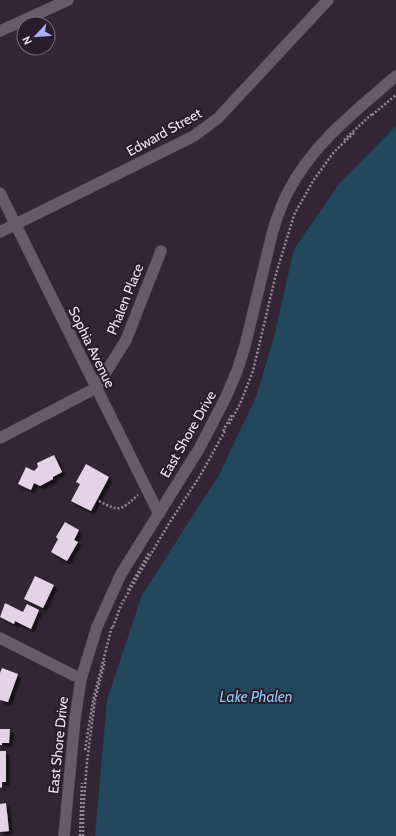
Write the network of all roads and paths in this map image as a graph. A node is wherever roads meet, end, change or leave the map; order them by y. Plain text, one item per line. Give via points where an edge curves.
1 (68, 0) edge
2 (328, 0) edge
3 (0, 32) edge
4 (396, 76) edge
5 (0, 193) edge
6 (16, 225) junction
7 (0, 232) edge
8 (161, 250) dead end
9 (96, 388) junction
10 (0, 438) edge
11 (138, 495) dead end
12 (99, 501) dead end
13 (158, 514) junction
14 (0, 638) edge
15 (81, 679) junction
16 (64, 836) edge

1 - 3 street
2 - 6 street, Edward Street via 218,118 194,136
4 - 13 street, East Shore Drive via 324,141 288,192 272,234 245,346 234,378 215,420
5 - 6 street, Sophia Avenue
6 - 7 street, Edward Street
6 - 9 street, Sophia Avenue
8 - 9 street, Phalen Place via 126,340
9 - 10 street
9 - 13 street, Sophia Avenue
11 - 12 path via 120,509
13 - 15 street, East Shore Drive via 121,574 97,627
14 - 15 street
15 - 16 street, East Shore Drive

